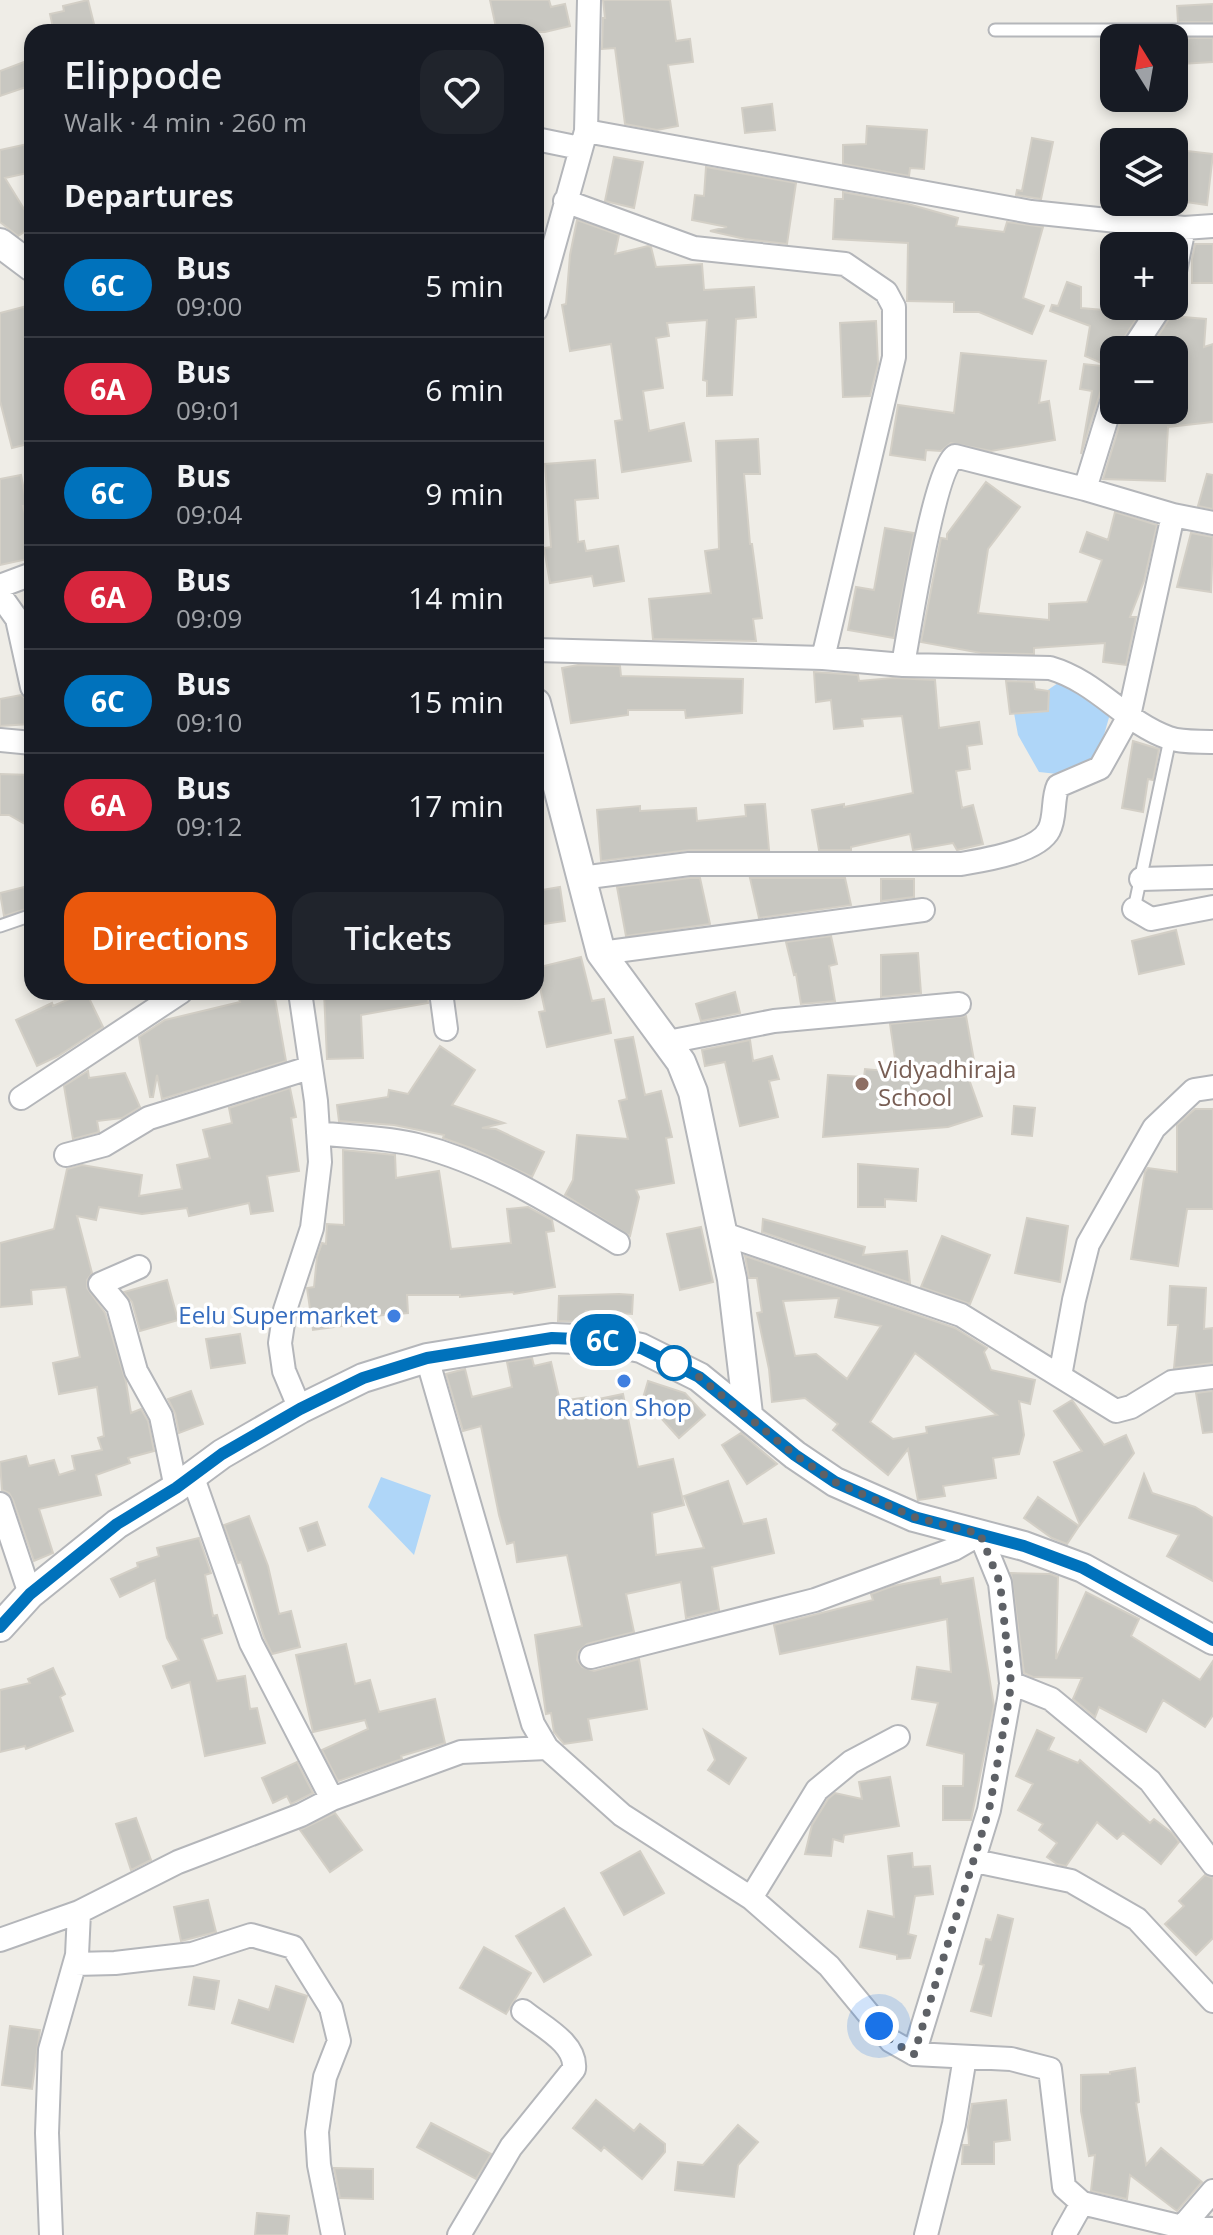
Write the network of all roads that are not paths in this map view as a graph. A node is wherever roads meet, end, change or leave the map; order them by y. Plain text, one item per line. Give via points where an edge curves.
1 (589, 0) edge
2 (995, 30) dead end
3 (1213, 30) edge
4 (544, 139) edge
5 (583, 140) junction
6 (565, 201) junction
7 (1213, 226) edge
8 (1184, 228) junction
9 (1183, 232) edge
10 (0, 243) edge
11 (24, 261) edge
12 (544, 280) edge
13 (1105, 424) edge
14 (1085, 489) junction
15 (1173, 515) junction
16 (1213, 523) edge
17 (24, 577) edge
18 (0, 586) edge
19 (0, 595) edge
20 (544, 650) edge
21 (24, 651) edge
22 (823, 658) junction
23 (903, 665) junction
24 (1129, 716) junction
25 (544, 732) edge
26 (1170, 739) junction
27 (0, 740) edge
28 (24, 742) edge
29 (1213, 742) edge
30 (1213, 877) edge
31 (581, 878) junction
32 (1141, 879) junction
33 (1213, 907) edge
34 (1134, 909) joint
35 (923, 910) dead end
36 (24, 918) edge
37 (0, 926) edge
38 (601, 953) junction
39 (169, 1000) edge
40 (301, 1000) edge
41 (442, 1000) edge
42 (959, 1004) dead end
43 (446, 1029) dead end
44 (668, 1042) junction
45 (309, 1068) junction
46 (1213, 1087) edge
47 (21, 1098) dead end
48 (318, 1133) junction
49 (66, 1155) dead end
50 (724, 1234) junction
51 (618, 1243) dead end
52 (139, 1267) dead end
53 (741, 1351) junction
54 (427, 1358) junction
55 (1060, 1376) junction
56 (699, 1377) junction
57 (1213, 1377) edge
58 (300, 1409) junction
59 (748, 1414) junction
60 (184, 1481) junction
61 (0, 1504) edge
62 (980, 1534) junction
63 (30, 1594) junction
64 (0, 1627) edge
65 (1213, 1640) edge
66 (591, 1657) dead end
67 (1011, 1683) junction
68 (898, 1737) dead end
69 (547, 1748) junction
70 (332, 1799) junction
71 (975, 1861) junction
72 (1213, 1864) edge
73 (751, 1898) junction
74 (79, 1912) junction
75 (0, 1940) edge
76 (75, 1964) junction
77 (1213, 2001) edge
78 (523, 2011) dead end
79 (914, 2054) junction
80 (965, 2057) junction
81 (1213, 2191) edge
82 (1082, 2203) junction
83 (1182, 2227) junction
84 (1213, 2229) edge
85 (51, 2235) edge
86 (333, 2235) edge
87 (459, 2235) edge
88 (926, 2235) edge
89 (1064, 2235) edge

1 - 5 street
2 - 3 lane
4 - 5 street
5 - 6 street
5 - 8 street via 1031,212
6 - 12 street
6 - 22 street via 694,248 845,264 886,292 894,307 894,357
7 - 8 street
8 - 9 street
10 - 11 street
13 - 14 street
14 - 15 street
14 - 23 street via 967,457 949,460 922,558
15 - 16 street
15 - 24 street
17 - 18 street
19 - 21 street via 17,619
20 - 22 street
22 - 23 street
23 - 24 street via 1050,668 1088,684
24 - 26 street
24 - 31 street via 1100,768 1058,786 1047,833 1004,858 961,864 689,864
25 - 31 street
26 - 29 street
26 - 32 lane
27 - 28 street
30 - 32 street
31 - 38 street
32 - 34 lane
33 - 34 street via 1151,919
35 - 38 street
36 - 37 lane
38 - 44 street
39 - 47 street
40 - 45 street
41 - 43 street
42 - 44 street via 774,1021
44 - 50 street via 693,1092
45 - 48 street
45 - 49 street via 149,1118 104,1145
46 - 55 street via 1194,1090 1154,1128 1088,1244
48 - 51 street via 414,1145 465,1160 516,1182
48 - 58 street via 312,1228 285,1310 280,1343 284,1371
50 - 53 street
50 - 55 street via 961,1315
52 - 60 street via 100,1284 118,1306 136,1371 161,1416
53 - 56 street
53 - 59 street
54 - 56 street via 552,1338 602,1340 641,1348
54 - 58 street via 363,1378
54 - 69 street via 533,1724
55 - 57 street via 1116,1411 1172,1382
56 - 59 street
58 - 60 street
59 - 62 street via 835,1482 914,1517
60 - 63 street via 117,1524
60 - 70 street via 251,1643
61 - 63 street
62 - 65 street via 1083,1568
62 - 66 street via 954,1549 815,1600
62 - 67 street via 1000,1583
63 - 64 street
67 - 71 street
67 - 72 street via 1051,1699 1150,1781
68 - 73 street via 851,1762 817,1790
69 - 70 street via 461,1752
69 - 73 street via 622,1815
70 - 74 street via 178,1862
71 - 77 street via 1071,1881 1137,1919
71 - 79 street
73 - 79 street via 829,1966 891,2041
74 - 75 street
74 - 76 street
76 - 85 street via 50,2050
76 - 86 street via 192,1954 251,1935 293,1947 331,2008 339,2041 325,2077 317,2132
78 - 87 street via 569,2048 576,2058 574,2069 511,2147
79 - 80 street
80 - 82 street via 1011,2059 1050,2069 1064,2187
80 - 88 street
81 - 83 street
82 - 83 street
82 - 89 street
83 - 84 street

